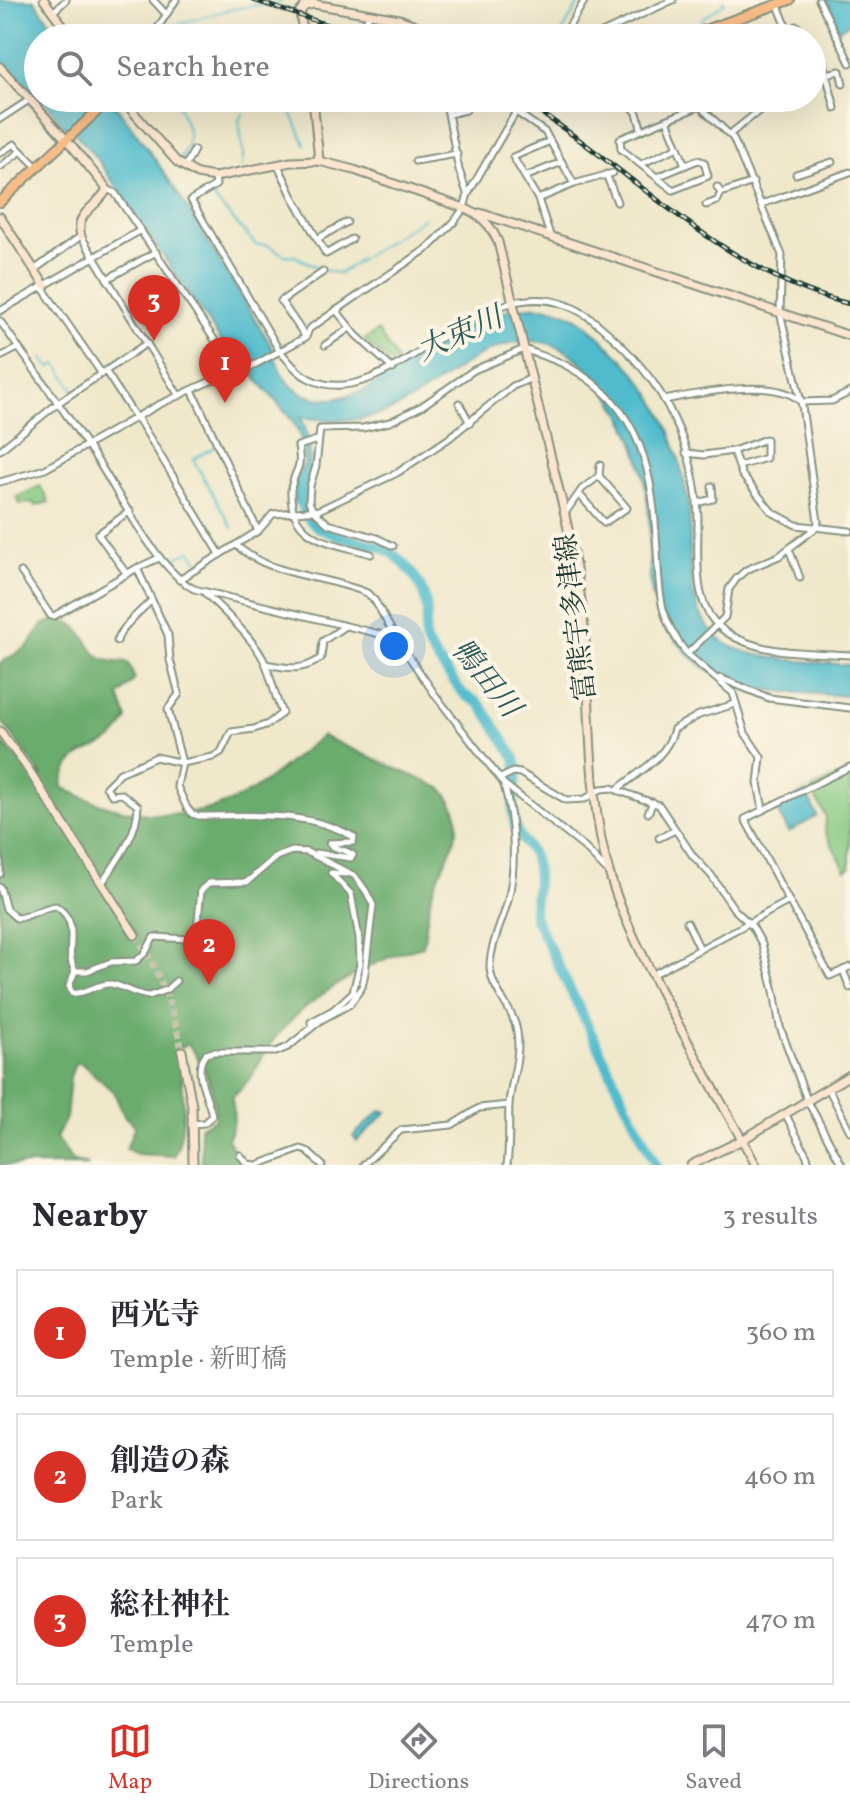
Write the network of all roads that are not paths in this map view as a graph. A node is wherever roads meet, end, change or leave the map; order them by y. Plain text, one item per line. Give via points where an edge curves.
1 (44, 0) edge
2 (66, 0) edge
3 (153, 0) edge
4 (176, 0) edge
5 (585, 0) edge
6 (673, 0) edge
7 (790, 0) edge
8 (819, 0) edge
9 (777, 5) junction
10 (52, 13) junction
11 (371, 13) junction
12 (167, 14) junction
13 (61, 24) edge
14 (160, 24) edge
15 (302, 24) edge
16 (364, 24) edge
17 (412, 24) edge
18 (570, 24) edge
19 (621, 24) edge
20 (722, 24) edge
21 (785, 24) edge
22 (850, 63) edge
23 (0, 67) edge
24 (826, 74) joint
25 (843, 84) dead end
26 (24, 94) edge
27 (24, 103) edge
28 (835, 108) dead end
29 (40, 112) edge
30 (96, 112) edge
31 (133, 112) edge
32 (314, 112) edge
33 (458, 112) edge
34 (517, 112) edge
35 (519, 112) edge
36 (637, 112) edge
37 (684, 112) edge
38 (706, 112) edge
39 (758, 112) edge
40 (449, 114) joint
41 (0, 119) edge
42 (666, 119) junction
43 (641, 128) junction
44 (730, 134) junction
45 (66, 139) junction
46 (550, 141) junction
47 (678, 147) junction
48 (194, 150) dead end
49 (21, 151) junction
50 (0, 153) edge
51 (457, 154) junction
52 (319, 161) junction
53 (415, 161) dead end
54 (562, 162) junction
55 (832, 162) dead end
56 (277, 164) junction
57 (641, 164) junction
58 (685, 165) junction
59 (0, 167) edge
60 (38, 168) junction
61 (185, 168) junction
62 (850, 172) edge
63 (796, 174) dead end
64 (215, 177) junction
65 (525, 177) junction
66 (657, 177) junction
67 (753, 182) junction
68 (574, 184) junction
69 (107, 189) junction
70 (468, 194) junction
71 (538, 199) junction
72 (0, 202) edge
73 (617, 202) dead end
74 (762, 204) junction
75 (706, 205) dead end
76 (464, 208) junction
77 (0, 217) edge
78 (347, 222) dead end
79 (141, 230) junction
80 (550, 235) junction
81 (81, 236) junction
82 (317, 239) junction
83 (352, 239) dead end
84 (156, 252) junction
85 (95, 258) junction
86 (34, 270) junction
87 (323, 272) dead end
88 (107, 279) junction
89 (44, 287) junction
90 (513, 305) junction
91 (336, 310) junction
92 (0, 311) edge
93 (780, 312) junction
94 (0, 321) edge
95 (350, 328) junction
96 (850, 336) edge
97 (306, 337) junction
98 (147, 343) junction
99 (325, 345) dead end
100 (18, 348) junction
101 (523, 348) junction
102 (279, 350) junction
103 (0, 357) edge
104 (393, 369) junction
105 (235, 370) junction
106 (104, 373) junction
107 (532, 378) junction
108 (192, 390) junction
109 (850, 392) edge
110 (179, 396) junction
111 (664, 400) junction
112 (801, 402) junction
113 (58, 403) junction
114 (459, 403) dead end
115 (136, 418) junction
116 (470, 423) junction
117 (317, 440) junction
118 (87, 445) junction
119 (0, 450) edge
120 (733, 451) junction
121 (686, 453) junction
122 (600, 465) dead end
123 (738, 466) junction
124 (599, 476) junction
125 (0, 482) edge
126 (712, 486) dead end
127 (579, 494) junction
128 (697, 503) junction
129 (313, 510) junction
130 (130, 511) junction
131 (292, 511) junction
132 (565, 514) junction
133 (817, 527) junction
134 (258, 531) junction
135 (850, 531) edge
136 (236, 545) junction
137 (393, 546) dead end
138 (789, 549) junction
139 (220, 554) junction
140 (371, 554) dead end
141 (159, 558) junction
142 (137, 568) junction
143 (21, 572) dead end
144 (126, 573) junction
145 (800, 578) dead end
146 (179, 580) junction
147 (204, 591) junction
148 (151, 601) junction
149 (346, 626) junction
150 (715, 626) junction
151 (396, 638) junction
152 (117, 641) dead end
153 (687, 654) junction
154 (850, 655) edge
155 (266, 664) junction
156 (713, 675) junction
157 (735, 704) junction
158 (850, 708) edge
159 (0, 731) edge
160 (182, 763) junction
161 (850, 767) edge
162 (502, 781) junction
163 (618, 789) junction
164 (594, 794) junction
165 (653, 802) junction
166 (763, 810) junction
167 (648, 813) dead end
168 (675, 830) junction
169 (659, 838) dead end
170 (307, 852) junction
171 (0, 859) edge
172 (609, 873) junction
173 (0, 874) edge
174 (352, 875) junction
175 (102, 883) junction
176 (0, 887) edge
177 (789, 901) junction
178 (687, 922) dead end
179 (749, 923) junction
180 (135, 935) tunnel mouth
181 (700, 949) junction
182 (850, 967) edge
183 (843, 970) junction
184 (75, 971) junction
185 (652, 975) junction
186 (176, 981) dead end
187 (850, 988) edge
188 (312, 1027) junction
189 (182, 1051) tunnel mouth
190 (850, 1075) edge
191 (828, 1088) junction
192 (807, 1100) junction
193 (509, 1105) junction
194 (786, 1115) junction
195 (193, 1124) junction
196 (850, 1131) edge
197 (742, 1140) junction
198 (240, 1155) dead end
199 (193, 1165) edge
200 (256, 1165) edge
201 (322, 1165) edge
202 (363, 1165) edge
203 (507, 1165) edge
204 (691, 1165) edge
205 (756, 1165) edge
206 (809, 1165) edge
207 (842, 1165) edge

1 - 10 main road
2 - 10 street
3 - 12 street
4 - 12 street
5 - 18 street
6 - 19 street
7 - 9 main road
8 - 22 street
9 - 20 main road
9 - 21 street
10 - 13 main road
11 - 15 main road via 308,4 300,12
11 - 16 street
11 - 17 main road
12 - 14 street
23 - 26 main road
24 - 25 street via 840,71
24 - 28 street
27 - 41 street
29 - 45 main road
30 - 45 main road
31 - 61 main road
32 - 52 main road
33 - 40 street
34 - 70 street
35 - 46 street
36 - 43 street
37 - 42 street
38 - 44 street
39 - 44 street
40 - 51 street
42 - 43 street
42 - 47 street
43 - 57 street via 619,143
44 - 67 street
45 - 60 main road
45 - 69 main road
46 - 54 street
46 - 65 street via 513,157
47 - 57 street
47 - 58 street
48 - 61 street
49 - 50 street via 14,144
49 - 59 street
49 - 60 street
51 - 53 street
51 - 70 street
52 - 56 main road, 富熊宇多津線
52 - 76 main road, 富熊宇多津線
54 - 65 street
54 - 68 street
55 - 63 street
56 - 64 main road, 富熊宇多津線
56 - 82 street
57 - 66 street
58 - 66 street
58 - 66 street via 704,162 708,176 673,190
60 - 72 main road
61 - 64 main road
62 - 74 street
64 - 102 street via 216,185 191,200
65 - 71 street
67 - 74 street
67 - 75 street via 719,190 717,201
68 - 71 street
68 - 73 street via 609,174
69 - 79 street
69 - 81 main road via 83,215
70 - 76 street
71 - 80 street
74 - 93 street via 782,255
76 - 80 main road
76 - 90 main road, 富熊宇多津線 via 492,229
76 - 91 street via 439,239
77 - 86 main road
78 - 82 street
79 - 84 street
79 - 85 street
80 - 93 main road
81 - 85 street
81 - 86 street
82 - 83 street via 326,254
84 - 88 street
84 - 105 street
85 - 88 street
85 - 89 street
86 - 89 main road
87 - 97 street via 281,301
88 - 98 street
89 - 92 street
89 - 106 street
90 - 101 main road, 富熊宇多津線
90 - 104 street via 448,331
90 - 111 street via 571,305 623,347
91 - 95 street
91 - 97 street
93 - 96 main road
93 - 112 street
94 - 100 street
95 - 99 street
95 - 104 street
97 - 102 street
98 - 106 street
98 - 110 street
100 - 103 street
100 - 113 street
101 - 107 main road, 富熊宇多津線
101 - 117 street via 474,370 390,422 320,429
101 - 153 street via 573,369 611,401 635,431 650,477 661,611
102 - 104 street via 304,375 323,383 352,383
102 - 105 street via 243,371
105 - 108 street
106 - 113 street
106 - 115 street
107 - 116 street via 513,386
107 - 132 main road, 富熊宇多津線
108 - 110 street
108 - 134 street
109 - 112 street via 832,401
110 - 115 street
111 - 112 street via 747,388
111 - 121 street
112 - 133 street
113 - 118 street
113 - 119 street
114 - 116 street
115 - 118 street
115 - 139 street
116 - 129 street via 397,473
117 - 129 street via 309,502
117 - 131 street via 298,446
118 - 125 street via 45,469
118 - 130 street
120 - 121 street
120 - 123 street
120 - 123 street via 766,439 766,458
121 - 128 street
122 - 124 street
123 - 133 street via 772,512 796,525
124 - 127 street
124 - 127 street via 627,508 604,523
126 - 128 street via 713,499
127 - 132 street
128 - 150 street via 698,586
129 - 131 street
129 - 137 street via 328,524
130 - 141 street
130 - 144 street via 98,534
131 - 134 street via 273,514
131 - 140 street via 319,540
132 - 164 main road, 富熊宇多津線 via 582,609
133 - 135 street
133 - 138 street
134 - 136 street
136 - 139 street
136 - 151 street via 277,567 367,593
138 - 145 street
138 - 150 street via 737,578 729,589 725,617
139 - 146 street
141 - 142 street
141 - 146 street
142 - 144 street
142 - 148 street
143 - 144 street via 51,616
146 - 147 street
147 - 149 street
147 - 155 street
148 - 152 street via 121,629
148 - 160 street via 168,635 179,694 168,709
149 - 151 street
149 - 155 street via 323,641 321,658 304,668
150 - 153 street
150 - 154 street via 754,644
151 - 162 street
153 - 156 street
155 - 160 street via 282,713 268,724 231,732 213,757
156 - 157 street via 731,690
156 - 158 street via 769,698
157 - 163 street via 674,729 663,753
157 - 166 street via 761,757
159 - 175 main road
160 - 170 street via 177,786 192,814 306,818 354,837 353,842 329,843 349,851 351,858
160 - 175 street via 156,757 108,782 112,795 122,794 138,806 138,816 130,842
161 - 166 street
162 - 164 street via 516,772 566,800
162 - 172 street
162 - 193 street via 513,856 509,897 490,970 518,1033
163 - 164 street
163 - 165 street
164 - 172 main road, 富熊宇多津線
165 - 167 street
165 - 168 street
166 - 177 street via 745,819
168 - 169 street
168 - 179 street
170 - 174 street
170 - 184 street via 276,857 247,882 209,883 201,890 197,929 188,939 154,937 136,961
171 - 173 street
172 - 185 main road, 富熊宇多津線
174 - 188 street via 373,905 362,987 342,1010
174 - 188 street via 331,873 351,894 359,938 357,979 349,997 311,1022
175 - 180 main road
176 - 184 street via 6,909 16,918 47,907 62,910 71,923
177 - 179 street
177 - 183 street via 830,976
178 - 181 street
179 - 181 street
179 - 192 street via 762,944 780,1027
181 - 185 street
182 - 183 street
183 - 187 street
184 - 186 street via 70,990 79,994 113,984 149,996
185 - 197 main road, 富熊宇多津線
188 - 195 street via 276,1052 206,1054 200,1074 212,1116
189 - 195 main road
190 - 191 main road
191 - 192 main road
191 - 196 street
192 - 194 main road
192 - 207 street
193 - 202 street via 479,1108 452,1125 401,1130
193 - 203 street
194 - 197 main road
194 - 206 street
195 - 199 main road
197 - 204 main road
197 - 205 main road, 富熊宇多津線
198 - 200 street
200 - 201 street via 301,1149

